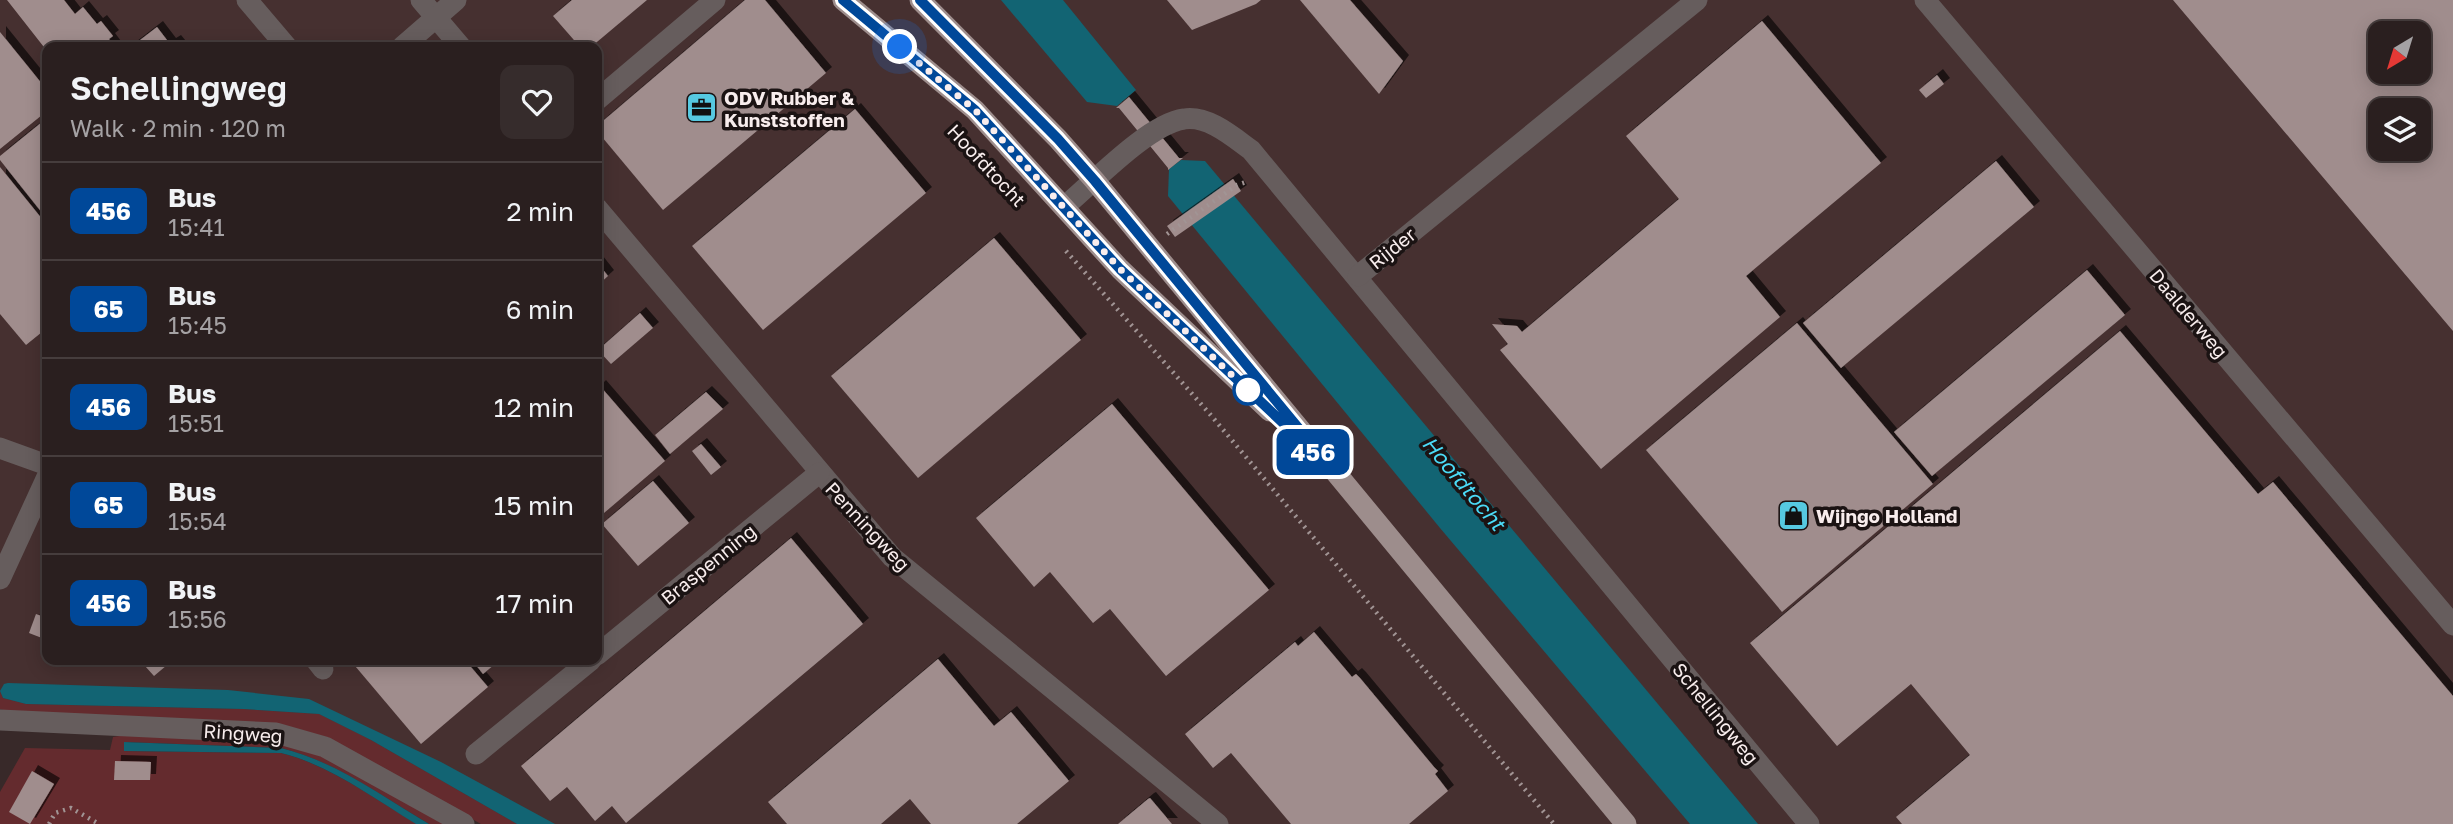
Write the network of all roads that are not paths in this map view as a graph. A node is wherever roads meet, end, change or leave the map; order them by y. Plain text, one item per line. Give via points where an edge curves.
1 (247, 0) edge
2 (421, 0) edge
3 (456, 0) edge
4 (715, 0) edge
5 (843, 0) edge
6 (920, 0) edge
7 (1697, 0) edge
8 (1925, 0) edge
9 (437, 19) junction
10 (283, 42) edge
11 (408, 42) edge
12 (457, 42) edge
13 (602, 96) edge
14 (1095, 181) junction
15 (1064, 207) junction
16 (602, 214) edge
17 (1358, 276) junction
18 (0, 449) edge
19 (42, 464) edge
20 (1333, 470) junction
21 (819, 473) junction
22 (42, 488) edge
23 (0, 579) edge
24 (2453, 625) edge
25 (602, 651) edge
26 (585, 665) edge
27 (0, 720) edge
28 (476, 754) dead end
29 (464, 824) edge
30 (1218, 824) edge
31 (1626, 824) edge
32 (1809, 824) edge

1 - 10 street
2 - 9 street
3 - 9 street
4 - 13 street
5 - 15 main road, Hoofdtocht via 975,110
6 - 14 main road, Hoofdtocht
7 - 17 street, Rijder
8 - 24 street, Daalderweg
9 - 11 street
9 - 12 street
14 - 15 street, Rijder
14 - 17 street, Rijder via 1156,129 1186,118 1218,125 1251,150
14 - 20 main road, Hoofdtocht
15 - 20 main road, Hoofdtocht via 1120,269
16 - 21 street, Penningweg
17 - 32 street, Schellingweg
18 - 19 street
20 - 31 main road, Hoofdtocht
21 - 25 street, Braspenning
21 - 30 street, Penningweg via 892,557
22 - 23 street
26 - 28 street
27 - 29 street, Ringweg via 276,733 325,747

